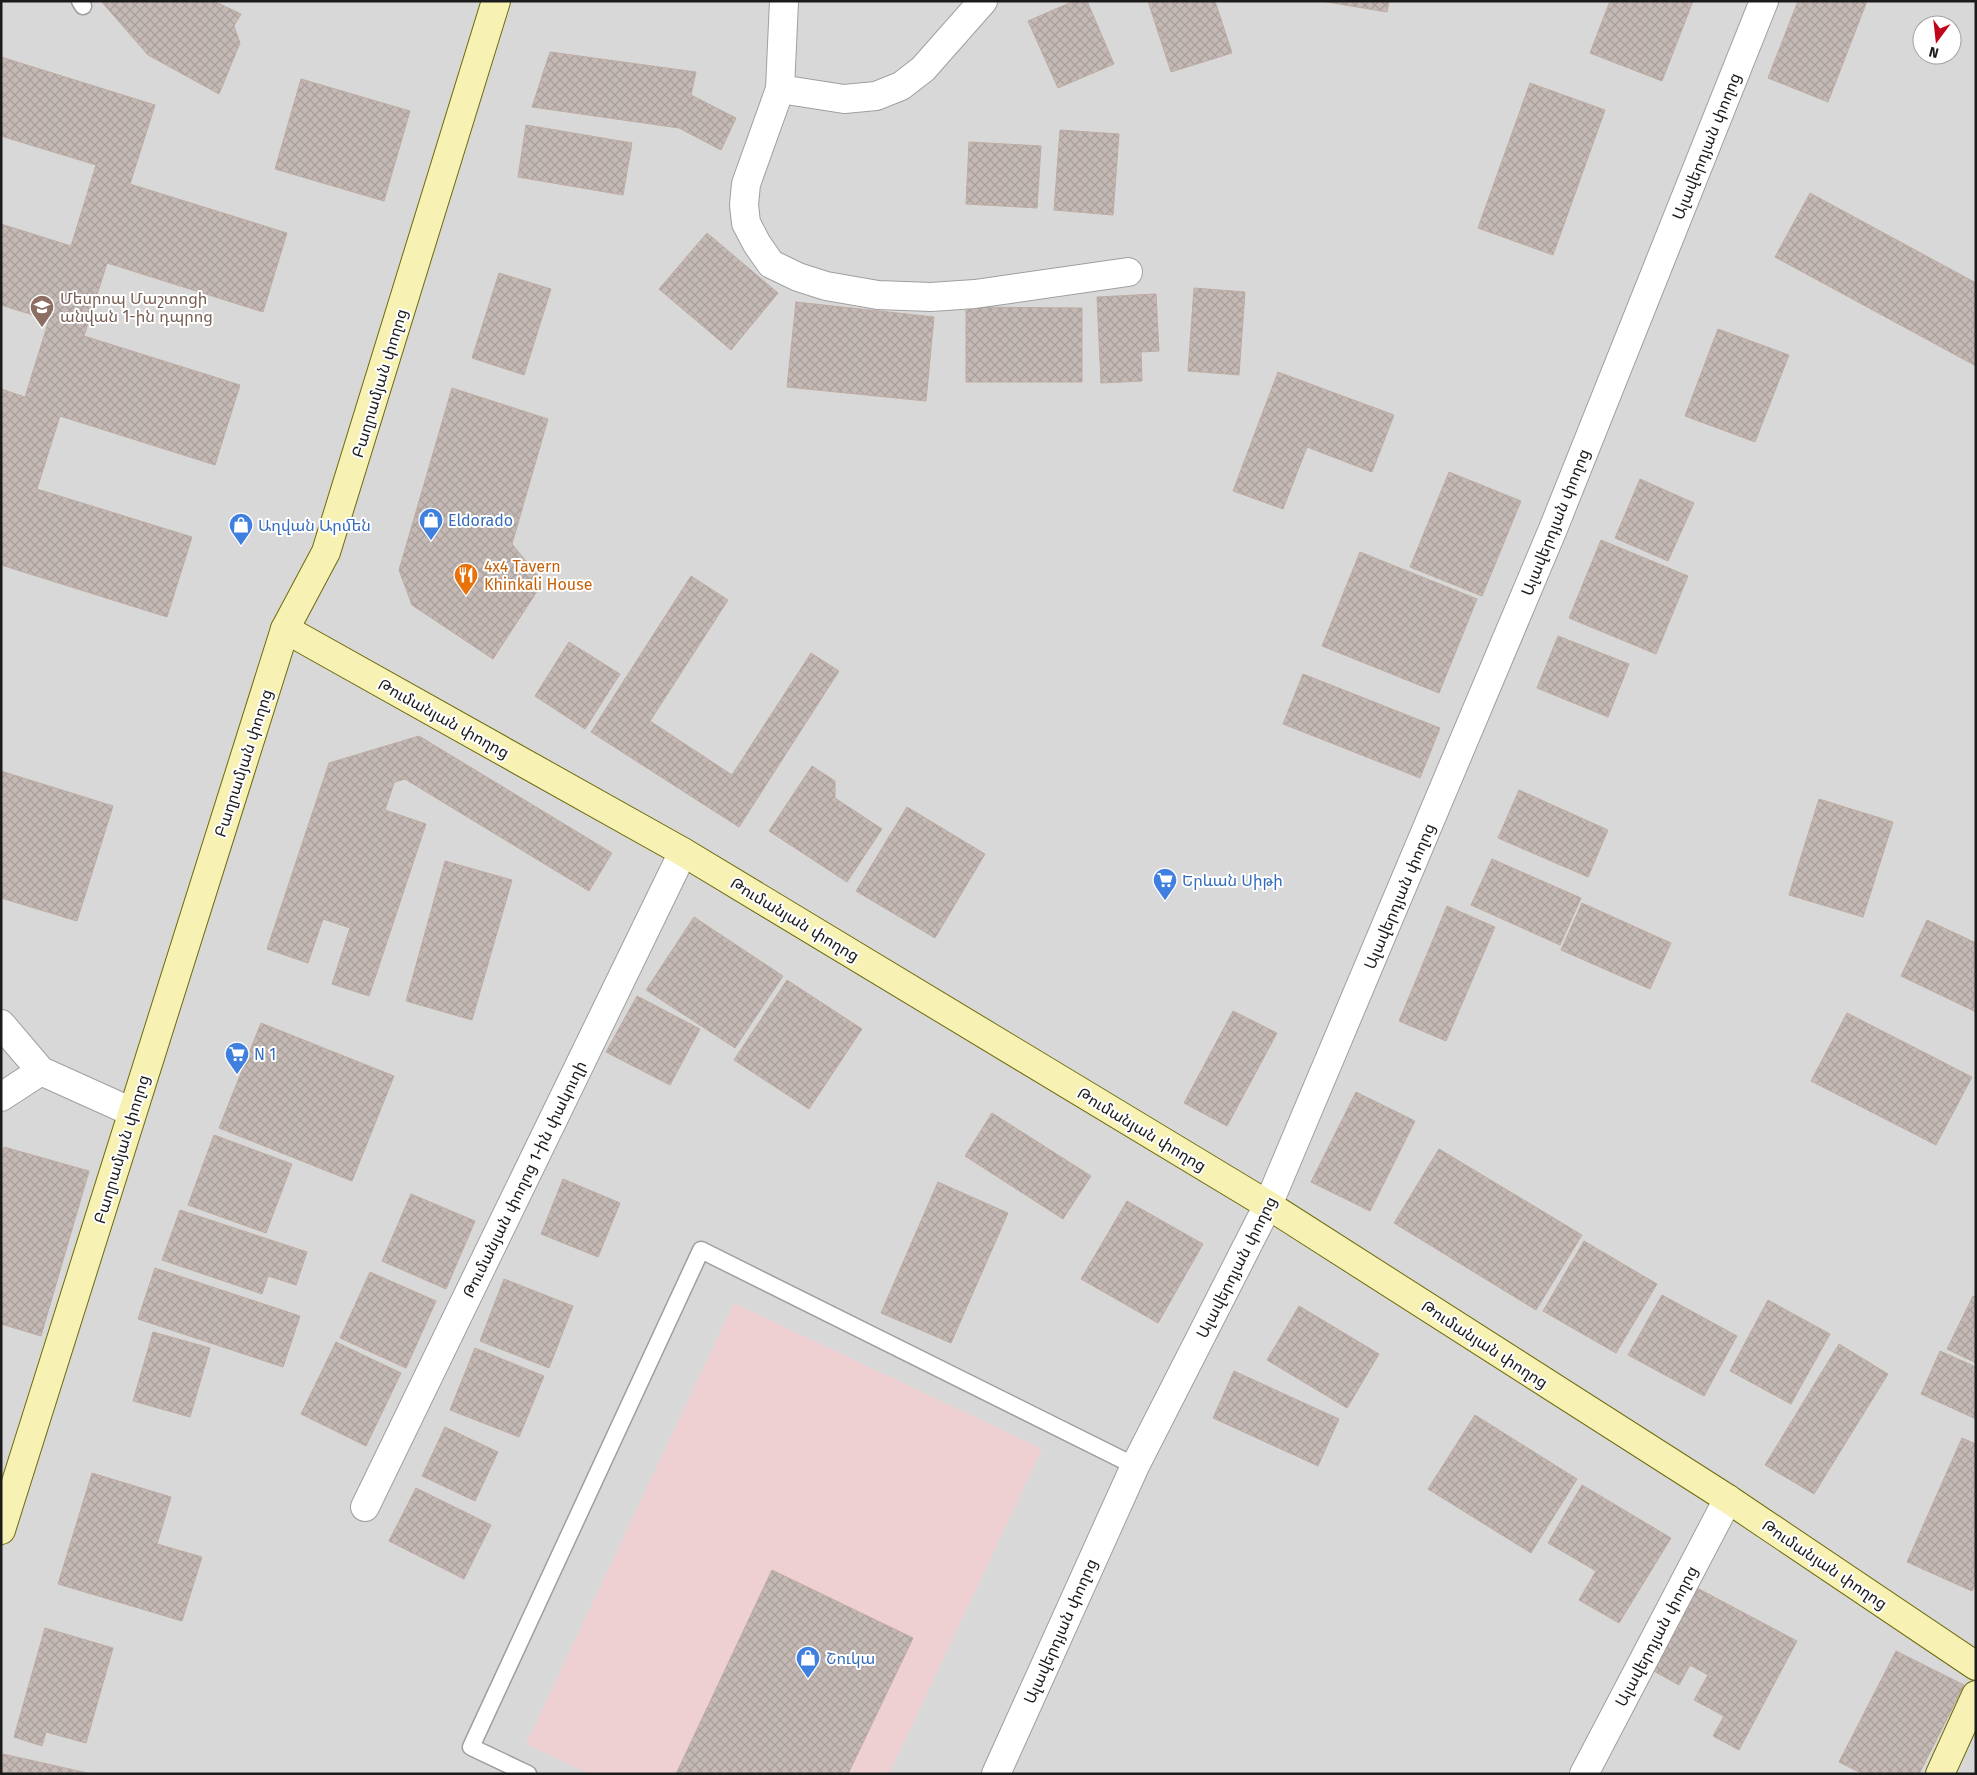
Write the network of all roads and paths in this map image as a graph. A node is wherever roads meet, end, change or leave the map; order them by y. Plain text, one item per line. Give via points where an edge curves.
1 (496, 1) edge
2 (784, 1) edge
3 (983, 1) edge
4 (1764, 1) edge
5 (780, 89) junction
6 (1128, 272) dead end
7 (285, 629) junction
8 (683, 852) junction
9 (1, 1024) edge
10 (41, 1071) junction
11 (1, 1097) edge
12 (132, 1112) junction
13 (1268, 1205) junction
14 (1135, 1466) junction
15 (1728, 1499) junction
16 (364, 1507) dead end
17 (1, 1530) edge
18 (1976, 1666) edge
19 (1976, 1695) edge
20 (528, 1774) edge
21 (996, 1774) edge
22 (1584, 1774) edge
23 (1940, 1774) edge

1 - 7 main road, Բաղրամյան փողոց via 326,552
2 - 5 street
3 - 5 street via 923,69 902,86 876,96 844,99
4 - 13 street, Ալավերդյան փողոց via 1553,529
5 - 6 street via 746,184 744,205 746,223 771,264 826,286 878,295 931,297 975,294
7 - 8 main road, Թումանյան փողոց
7 - 12 main road, Բաղրամյան փողոց
8 - 13 main road, Թումանյան փողոց
8 - 16 street, Թումանյան փողոց 1-ին փակուղի
9 - 10 street
10 - 11 street
10 - 12 street
12 - 17 main road, Բաղրամյան փողոց
13 - 14 street, Ալավերդյան փողոց
13 - 15 main road, Թումանյան փողոց
14 - 20 lane via 701,1250 471,1747
14 - 21 street, Ալավերդյան փողոց
15 - 18 main road, Թումանյան փողոց
15 - 22 street, Ալավերդյան փողոց
19 - 23 main road

